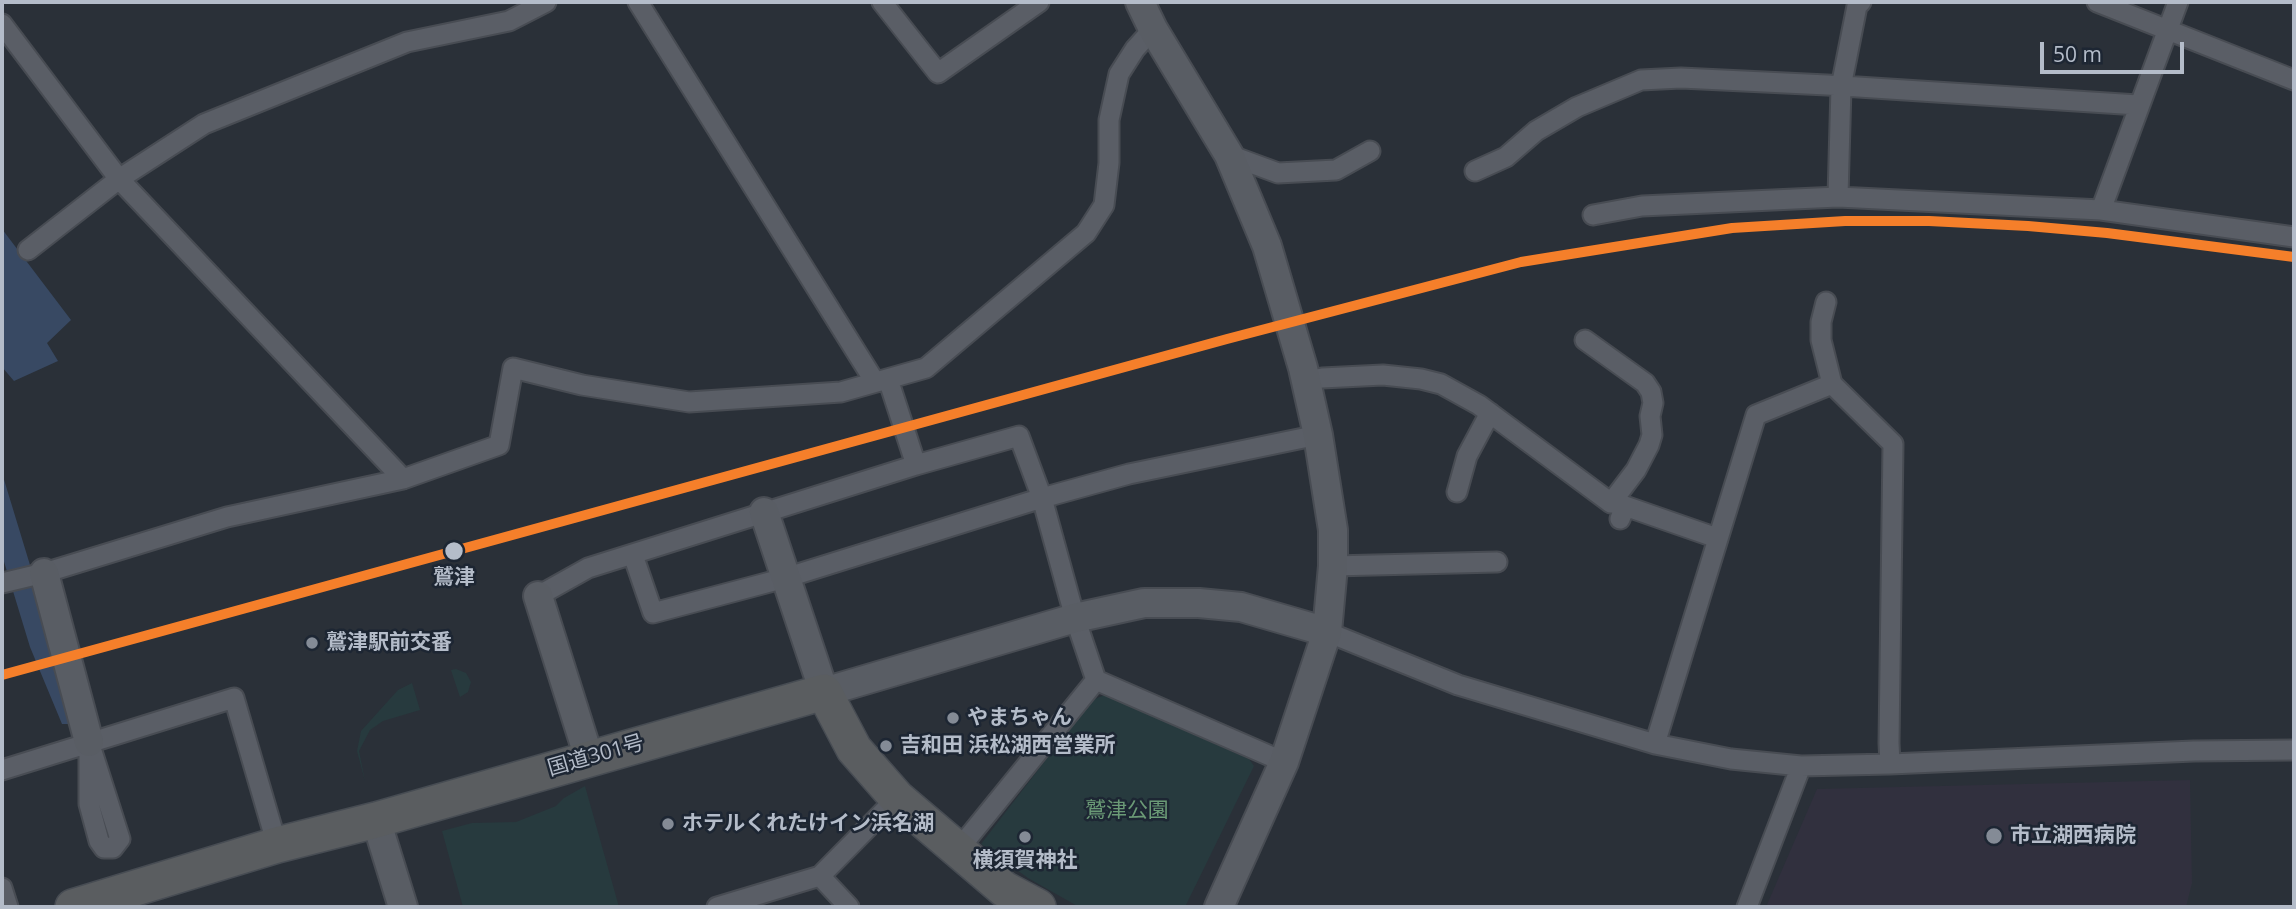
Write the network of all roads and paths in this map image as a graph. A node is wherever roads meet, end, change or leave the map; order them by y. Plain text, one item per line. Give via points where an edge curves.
1 (546, 2) edge
2 (638, 2) edge
3 (882, 2) edge
4 (1039, 2) edge
5 (1140, 2) edge
6 (1861, 2) edge
7 (2097, 2) edge
8 (2178, 2) edge
9 (2, 24) edge
10 (1153, 29) junction
11 (2167, 30) junction
12 (2294, 80) edge
13 (1841, 87) junction
14 (2138, 105) junction
15 (1370, 151) dead end
16 (1229, 155) junction
17 (1475, 170) dead end
18 (119, 179) junction
19 (1839, 197) junction
20 (2101, 210) junction
21 (1593, 215) dead end
22 (2294, 237) edge
23 (28, 250) dead end
24 (1826, 302) dead end
25 (1585, 340) dead end
26 (1304, 375) junction
27 (881, 381) junction
28 (1832, 384) junction
29 (1490, 413) junction
30 (1318, 435) junction
31 (916, 465) junction
32 (403, 479) junction
33 (1457, 492) dead end
34 (1042, 498) junction
35 (764, 512) junction
36 (1620, 519) dead end
37 (1717, 538) junction
38 (633, 555) junction
39 (1497, 562) dead end
40 (1333, 566) junction
41 (44, 573) junction
42 (785, 578) junction
43 (5, 582) edge
44 (538, 596) joint
45 (1075, 618) junction
46 (1328, 632) junction
47 (1096, 680) junction
48 (824, 692) junction
49 (89, 742) junction
50 (1655, 744) junction
51 (2294, 750) edge
52 (589, 758) junction
53 (1284, 762) junction
54 (1890, 764) junction
55 (1801, 766) junction
56 (2, 770) edge
57 (897, 798) junction
58 (376, 820) junction
59 (277, 845) junction
60 (958, 850) junction
61 (820, 876) junction
62 (2, 888) edge
63 (8, 907) edge
64 (73, 907) edge
65 (403, 907) edge
66 (717, 907) edge
67 (849, 907) edge
68 (1038, 907) edge
69 (1219, 907) edge
70 (1747, 907) edge

1 - 18 street via 509,21 407,42 204,124
2 - 27 street
3 - 4 street via 938,73
5 - 10 street
6 - 13 street
7 - 11 street
8 - 11 street
9 - 18 street
10 - 16 street
10 - 27 street via 1119,74 1109,120 1104,205 1086,233 926,368
11 - 12 street
11 - 14 street
13 - 14 street
13 - 17 street via 1641,80 1577,107 1536,131 1506,157
13 - 19 street
14 - 20 street
15 - 16 street via 1336,170 1278,173
16 - 26 street via 1267,246
18 - 23 street
18 - 32 street
19 - 20 street
19 - 21 street via 1642,206
20 - 22 street
24 - 28 street via 1821,340
25 - 29 street via 1645,383 1653,403 1650,445 1611,503
26 - 29 street via 1421,379 1455,390
26 - 30 street
27 - 31 street
27 - 32 street via 841,392 689,402 582,385 513,368 499,445
28 - 37 street via 1756,415
28 - 54 street via 1894,444
29 - 33 street via 1467,456
30 - 34 street via 1129,474
30 - 40 street via 1330,508
31 - 34 street via 1019,436
31 - 35 street
32 - 41 street via 227,517
34 - 42 street
34 - 45 street
35 - 38 street
35 - 42 street
36 - 37 street via 1625,506
37 - 50 street
38 - 42 street via 653,613
38 - 44 street via 588,568
39 - 40 street
40 - 46 street
41 - 43 street
41 - 49 street
42 - 48 street
44 - 52 street
45 - 46 street via 1144,603 1199,603 1241,607
45 - 47 street
45 - 48 street
46 - 50 street via 1458,685
46 - 53 street
47 - 53 street
47 - 60 street
48 - 52 highway, 国道301号
48 - 57 highway via 854,749
49 - 56 street
49 - 59 street via 234,698
50 - 55 street via 1731,759
51 - 54 street
52 - 58 highway, 国道301号
53 - 69 street
54 - 55 street
55 - 70 street
57 - 60 highway
57 - 61 street
58 - 59 highway, 国道301号
58 - 65 street
59 - 64 highway, 国道301号
60 - 68 highway via 1004,889
61 - 66 street
61 - 67 street
62 - 63 street

